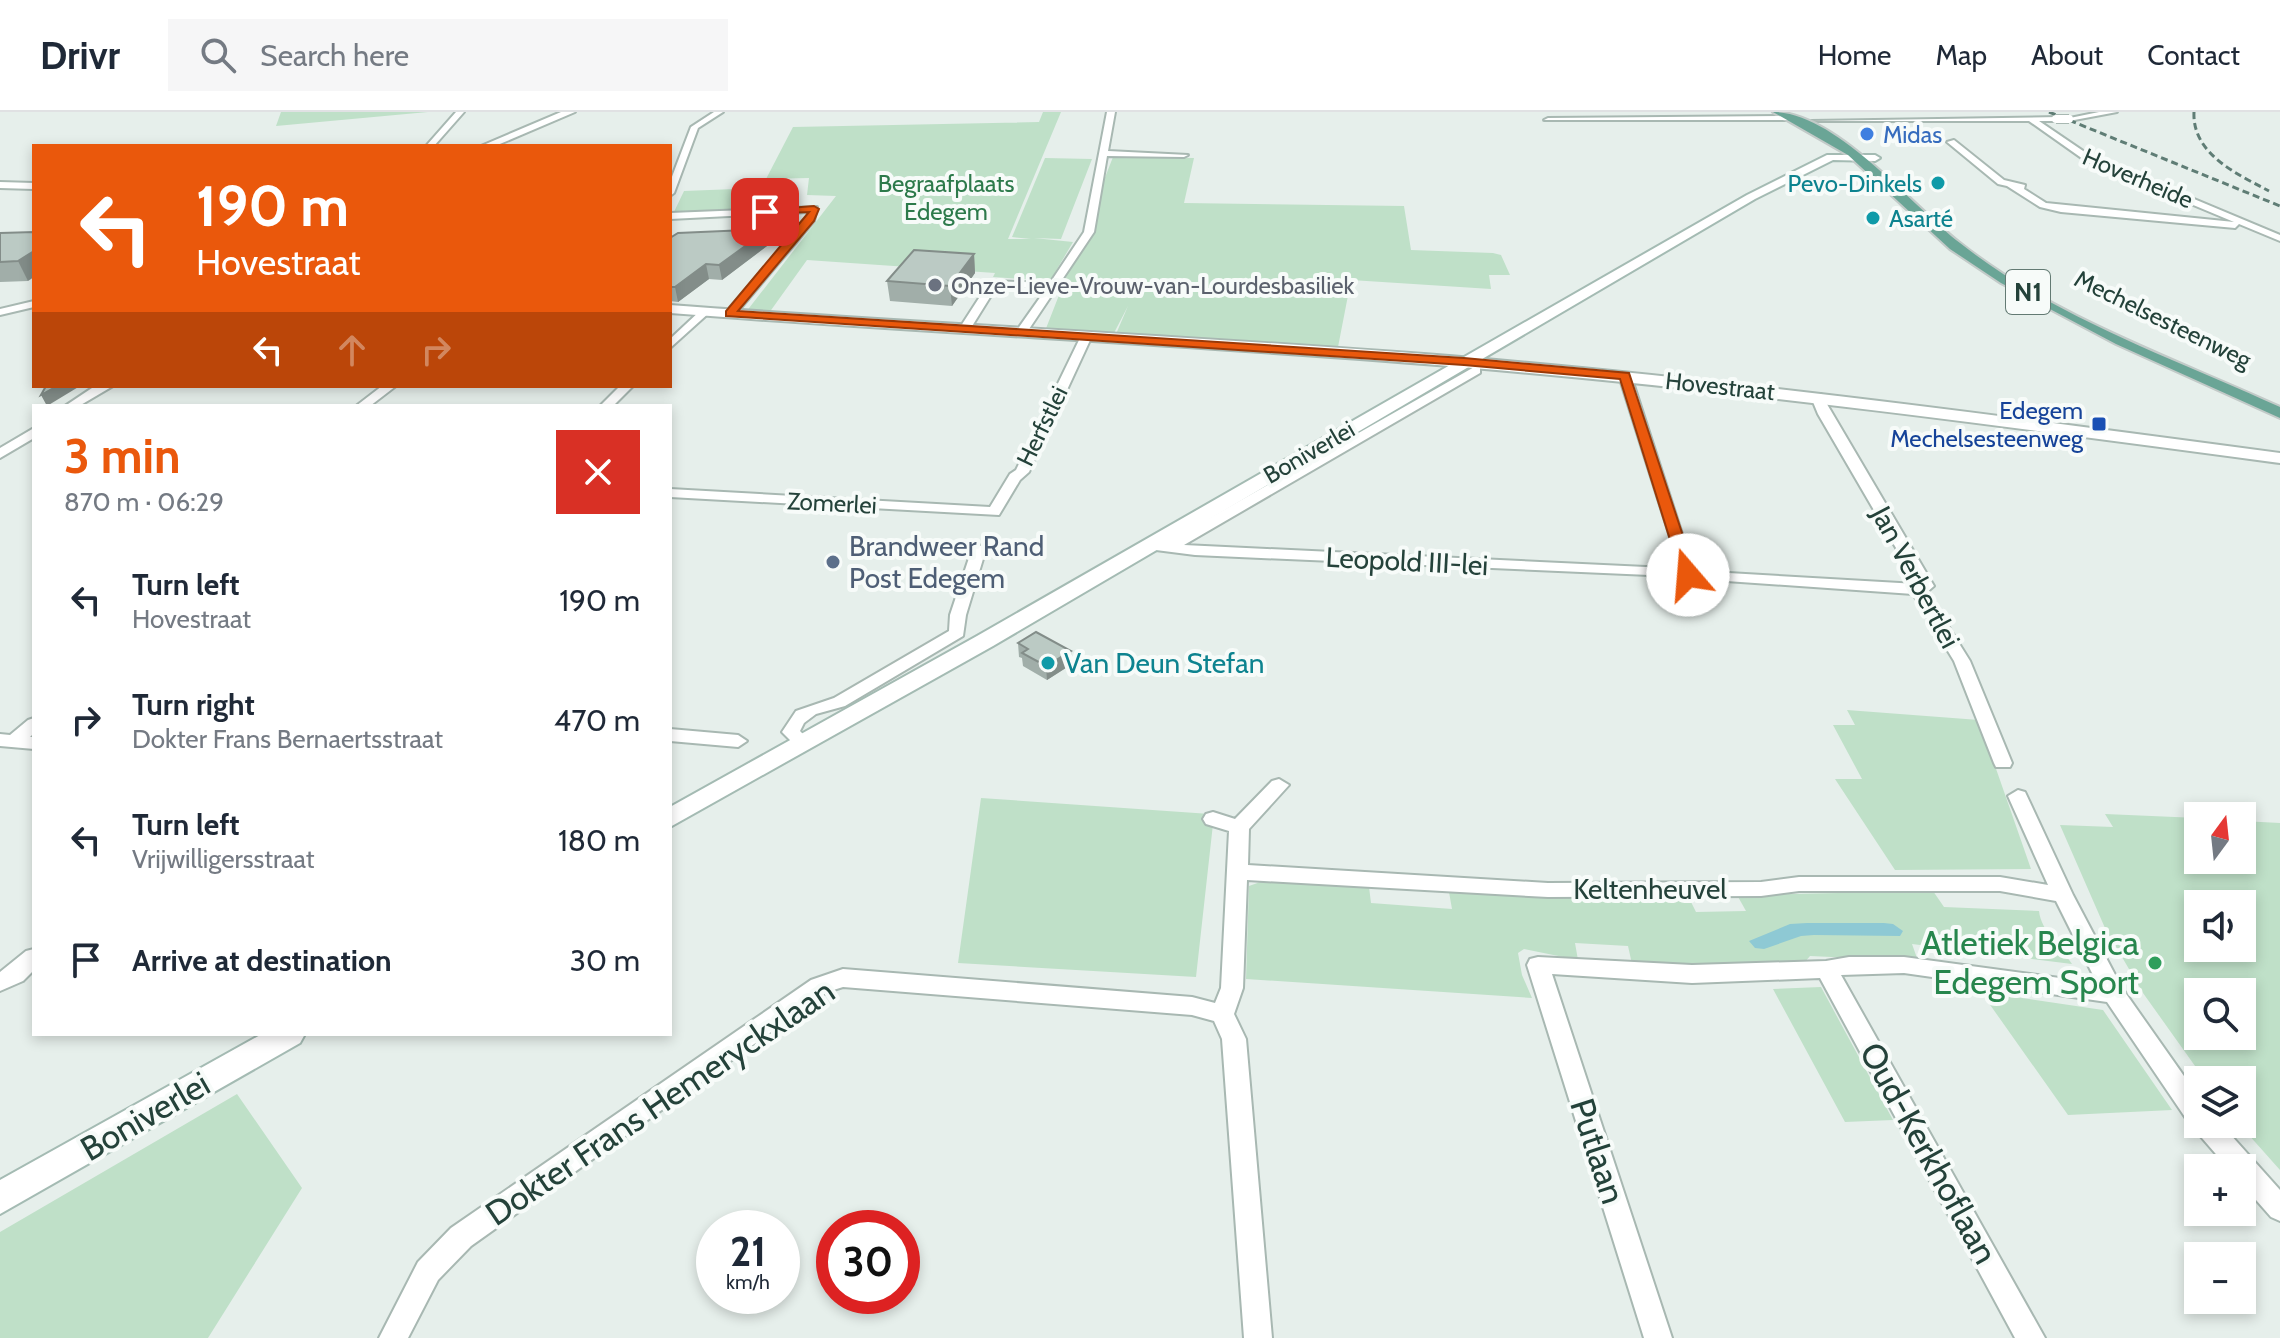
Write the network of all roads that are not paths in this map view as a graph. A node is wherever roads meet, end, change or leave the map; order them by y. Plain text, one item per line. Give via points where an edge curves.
1 (460, 112) edge
2 (570, 112) edge
3 (720, 112) edge
4 (1111, 112) edge
5 (1489, 112) edge
6 (1778, 112) edge
7 (2113, 112) edge
8 (1793, 115) edge
9 (2082, 115) edge
10 (1502, 116) dead end
11 (1548, 120) dead end
12 (2032, 120) junction
13 (1815, 121) junction
14 (1951, 142) dead end
15 (432, 144) edge
16 (491, 144) edge
17 (1839, 144) junction
18 (1103, 153) junction
19 (1184, 155) dead end
20 (1863, 156) junction
21 (672, 158) edge
22 (684, 158) junction
23 (1820, 159) junction
24 (0, 185) edge
25 (32, 186) edge
26 (672, 188) edge
27 (672, 216) edge
28 (2250, 226) junction
29 (2280, 238) edge
30 (1053, 286) junction
31 (32, 304) edge
32 (672, 309) edge
33 (0, 312) edge
34 (705, 312) junction
35 (730, 314) junction
36 (965, 329) junction
37 (1021, 333) junction
38 (1085, 338) junction
39 (672, 343) edge
40 (1470, 366) junction
41 (1625, 376) junction
42 (97, 388) edge
43 (387, 388) edge
44 (625, 388) edge
45 (1817, 397) junction
46 (2280, 402) edge
47 (74, 404) edge
48 (365, 404) edge
49 (608, 404) edge
50 (2280, 413) edge
51 (31, 435) edge
52 (0, 454) edge
53 (2280, 458) edge
54 (672, 493) edge
55 (994, 512) joint
56 (1158, 547) junction
57 (979, 549) dead end
58 (1667, 573) dead end
59 (1918, 590) junction
60 (957, 633) junction
61 (985, 641) junction
62 (32, 725) edge
63 (672, 735) edge
64 (7, 740) edge
65 (738, 741) dead end
66 (32, 743) edge
67 (803, 743) junction
68 (2003, 763) dead end
69 (1279, 785) dead end
70 (2018, 796) dead end
71 (672, 817) edge
72 (1213, 819) dead end
73 (1239, 827) junction
74 (1236, 872) junction
75 (2063, 895) junction
76 (32, 959) edge
77 (1826, 969) junction
78 (8, 979) edge
79 (2114, 994) junction
80 (1222, 1014) junction
81 (285, 1036) edge
82 (2184, 1096) edge
83 (2217, 1138) edge
84 (0, 1198) edge
85 (2280, 1209) edge
86 (393, 1338) edge
87 (1258, 1338) edge
88 (1658, 1338) edge
89 (2031, 1338) edge

1 - 15 street
2 - 16 main road
3 - 22 street via 695,127
4 - 18 street
5 - 10 street
6 - 8 main road, Mechelsesteenweg / N1
7 - 9 street
8 - 11 street
8 - 13 main road, Mechelsesteenweg / N1
8 - 17 main road, Mechelsesteenweg / N1
9 - 12 street, bridge
12 - 13 street
12 - 28 street, Hoverheide via 2086,157
13 - 20 main road, Mechelsesteenweg / N1
14 - 28 street, Hoverheide via 2001,182 2061,209
17 - 20 main road, Mechelsesteenweg / N1
17 - 23 main road, Boniverlei
18 - 19 street
18 - 30 street via 1089,232
20 - 23 main road, Boniverlei
20 - 46 main road, Mechelsesteenweg / N1 via 1968,242 2015,273
20 - 50 main road, Mechelsesteenweg / N1 via 1942,237 2007,280
21 - 22 street
22 - 26 street
23 - 40 main road, Boniverlei
24 - 25 main road
27 - 35 street via 814,209
28 - 29 street, Hoverheide
30 - 36 street via 994,283
30 - 37 street
31 - 33 street
32 - 34 main road, Hovestraat
34 - 35 main road, Hovestraat
34 - 39 street
35 - 36 main road, Hovestraat
36 - 37 main road, Hovestraat
37 - 38 main road, Hovestraat
38 - 40 main road, Hovestraat
38 - 55 street, Herfstlei via 1022,472
40 - 41 main road, Hovestraat
40 - 56 main road, Boniverlei
41 - 45 main road, Hovestraat
41 - 59 street via 1688,575
42 - 47 street
43 - 48 street
44 - 49 street
45 - 53 main road, Hovestraat
45 - 59 street, Jan Verbertlei via 1926,586
51 - 52 street
54 - 55 street, Zomerlei
56 - 58 street, Leopold III-lei
56 - 61 main road, Boniverlei
57 - 60 street
59 - 68 street, Jan Verbertlei via 1962,661
60 - 61 street
60 - 67 street via 839,702 801,716 791,732
61 - 67 main road, Boniverlei
62 - 64 street
63 - 65 street
64 - 66 street
67 - 71 main road, Boniverlei
69 - 73 street
70 - 75 street
72 - 73 street
73 - 74 street
74 - 75 street, Keltenheuvel via 1548,890 2000,884
74 - 80 street via 1232,988
75 - 79 street
76 - 78 street
77 - 79 street via 1904,965
77 - 88 street, Putlaan via 1692,974 1538,965
77 - 89 street, Oud-Kerkhoflaan
79 - 82 street
80 - 86 street, Dokter Frans Hemeryckxlaan via 1192,1006 843,978 819,986 461,1237 428,1271
80 - 87 street via 1234,1039
81 - 84 main road, Boniverlei
83 - 85 street

